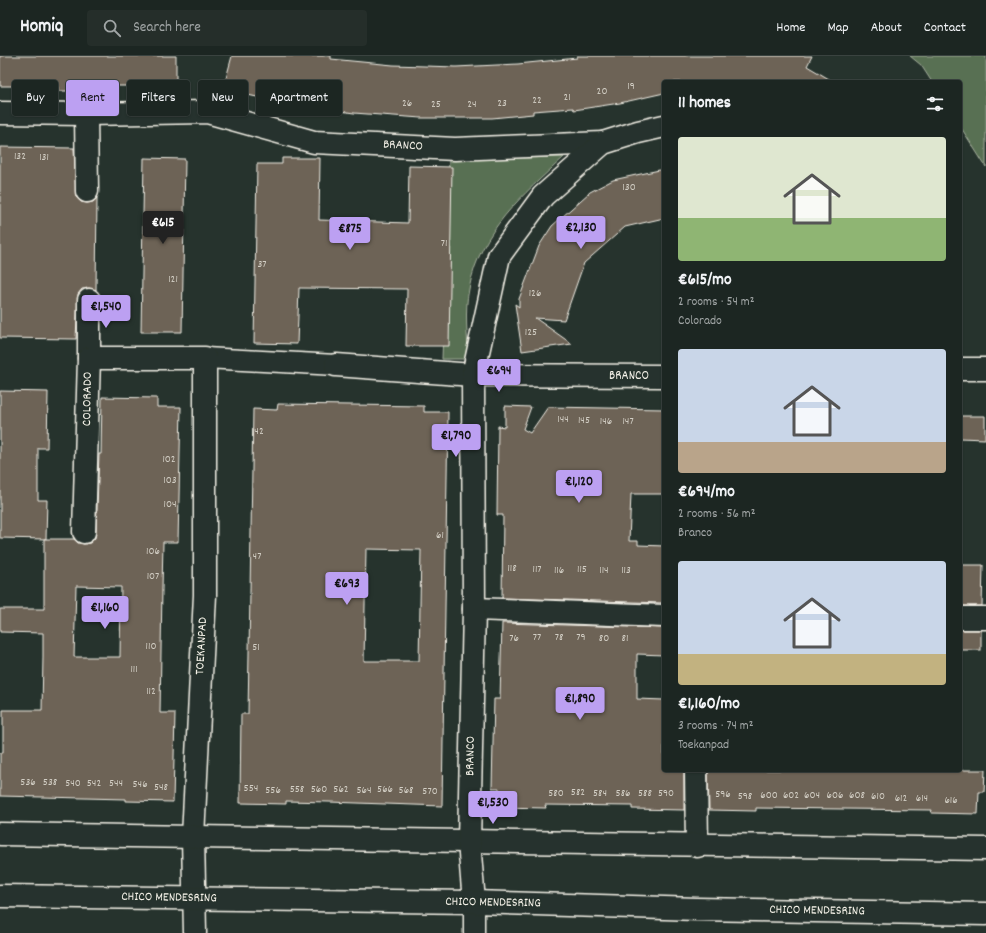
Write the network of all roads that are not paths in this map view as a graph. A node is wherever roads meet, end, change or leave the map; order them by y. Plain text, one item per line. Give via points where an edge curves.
1 (0, 113) edge
2 (119, 113) edge
3 (66, 114) edge
4 (86, 116) edge
5 (662, 126) edge
6 (603, 143) junction
7 (87, 191) dead end
8 (89, 300) dead end
9 (88, 358) junction
10 (204, 358) junction
11 (336, 365) joint
12 (962, 369) edge
13 (986, 369) edge
14 (473, 376) junction
15 (662, 376) edge
16 (84, 532) dead end
17 (474, 609) junction
18 (662, 616) edge
19 (962, 618) edge
20 (986, 618) edge
21 (696, 772) edge
22 (0, 834) edge
23 (194, 837) junction
24 (469, 842) junction
25 (697, 846) junction
26 (986, 849) edge
27 (0, 896) edge
28 (196, 899) junction
29 (474, 902) junction
30 (986, 914) edge
31 (195, 933) edge
32 (474, 933) edge

1 - 3 street
2 - 6 street, BRANCO via 207,112 314,142 455,149
4 - 7 street
5 - 6 street, BRANCO
6 - 14 street, BRANCO via 543,196 499,256
8 - 9 street
9 - 10 street, COLORADO
9 - 16 street, COLORADO
10 - 11 street, BRANCO
10 - 23 street, TOEKANPAD via 205,595
11 - 14 street, BRANCO
12 - 13 street
14 - 15 street, BRANCO
14 - 17 street, BRANCO
17 - 18 street
17 - 24 street, BRANCO
19 - 20 street
21 - 25 street
22 - 23 street
23 - 24 street
23 - 28 street, TOEKANPAD
24 - 25 street
24 - 29 street, BRANCO
25 - 26 street
27 - 28 street, CHICO MENDESRING
28 - 29 street, CHICO MENDESRING
28 - 31 street, TOEKANPAD
29 - 30 street, CHICO MENDESRING
29 - 32 street

